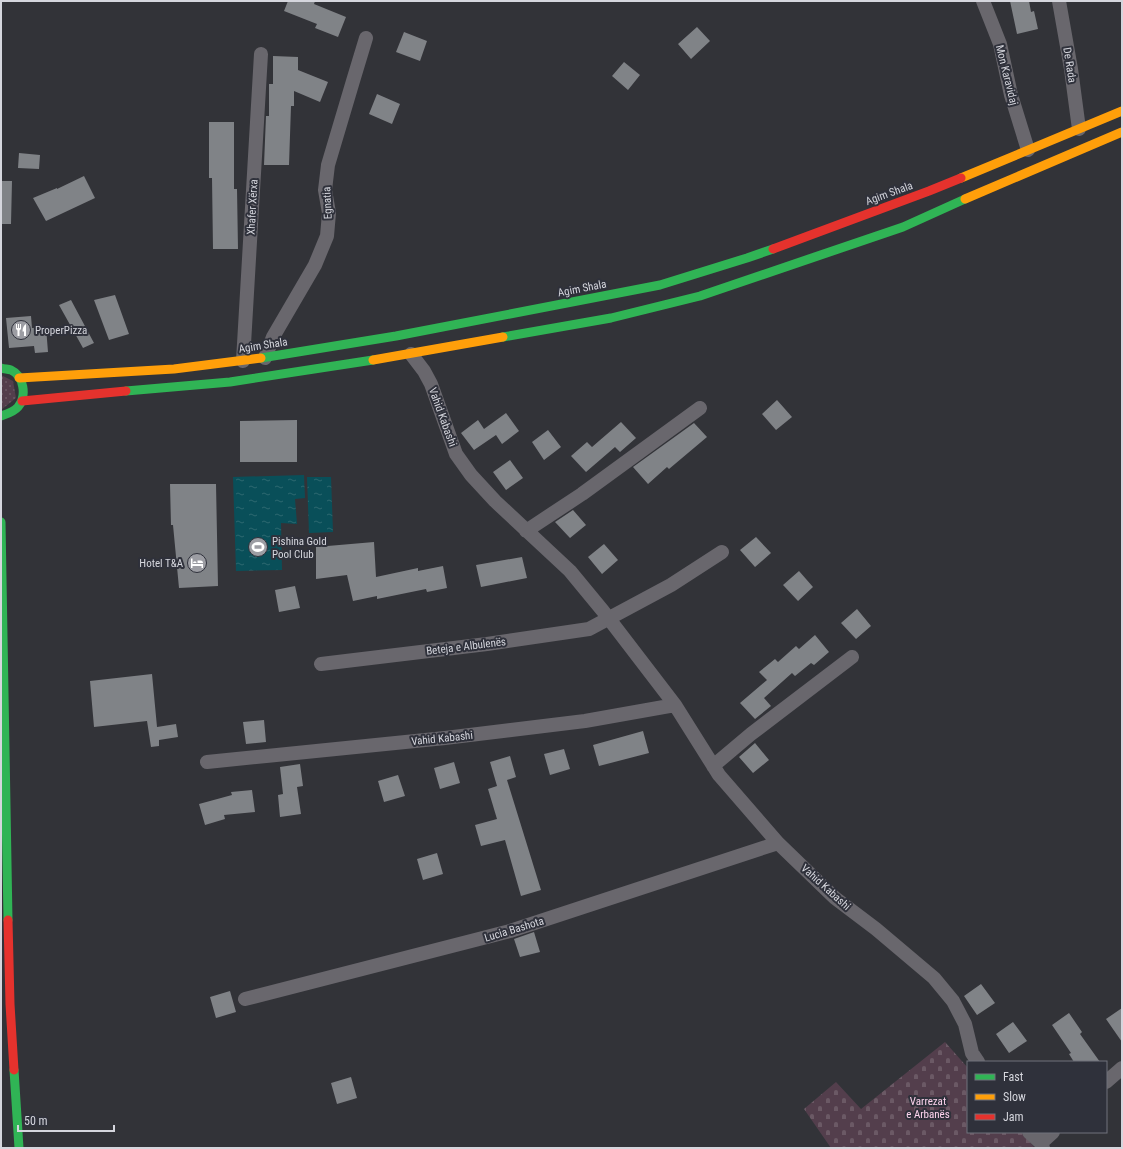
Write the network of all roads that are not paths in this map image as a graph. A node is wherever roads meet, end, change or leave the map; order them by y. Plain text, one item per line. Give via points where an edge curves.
1 (983, 1) edge
2 (1059, 1) edge
3 (366, 38) dead end
4 (261, 54) dead end
5 (1122, 111) edge
6 (1079, 129) junction
7 (1122, 132) edge
8 (1028, 150) junction
9 (411, 354) junction
10 (265, 358) junction
11 (244, 361) junction
12 (1, 368) edge
13 (19, 378) junction
14 (22, 402) junction
15 (700, 408) dead end
16 (1, 416) edge
17 (1, 522) edge
18 (526, 531) junction
19 (722, 552) dead end
20 (609, 618) junction
21 (852, 657) dead end
22 (321, 664) dead end
23 (675, 706) junction
24 (207, 762) dead end
25 (713, 766) junction
26 (778, 843) junction
27 (245, 999) dead end
28 (6, 1025) edge
29 (977, 1061) edge
30 (1122, 1068) edge
31 (1107, 1081) edge
32 (1030, 1133) edge
33 (1052, 1133) edge
34 (1042, 1146) edge
35 (19, 1148) edge

1 - 8 street, Mon Karavidaj via 1000,44 1011,95
2 - 6 street, De Rada
3 - 10 street, Egnatia via 328,165 325,190 329,213 327,236 316,266 273,338
4 - 11 street, Xhafer Xërxa
5 - 6 main road, Agim Shala
6 - 8 main road, Agim Shala
7 - 9 main road via 903,227 700,296 611,318
8 - 10 main road, Agim Shala via 860,217 747,258 660,285 396,336
9 - 14 main road via 230,382
9 - 18 street, Vahid Kabashi via 431,384 456,454 471,475
10 - 11 main road, Agim Shala
11 - 13 main road, Agim Shala via 174,369
12 - 13 main road via 12,371
13 - 14 main road via 24,391
14 - 16 main road via 14,412
15 - 18 street via 582,494
17 - 28 main road via 10,1004
18 - 20 street, Vahid Kabashi via 570,571
19 - 20 street, Beteja e Albulenës via 671,585
20 - 22 street, Beteja e Albulenës via 588,629
20 - 23 street, Vahid Kabashi
21 - 25 street
23 - 24 street, Vahid Kabashi via 585,722
23 - 25 street, Vahid Kabashi
25 - 26 street, Vahid Kabashi
26 - 27 street, Lucia Bashota via 510,931
26 - 29 street, Vahid Kabashi via 835,898 934,978 953,1001 965,1024 972,1053
28 - 35 main road
30 - 31 street
32 - 34 street
33 - 34 street

